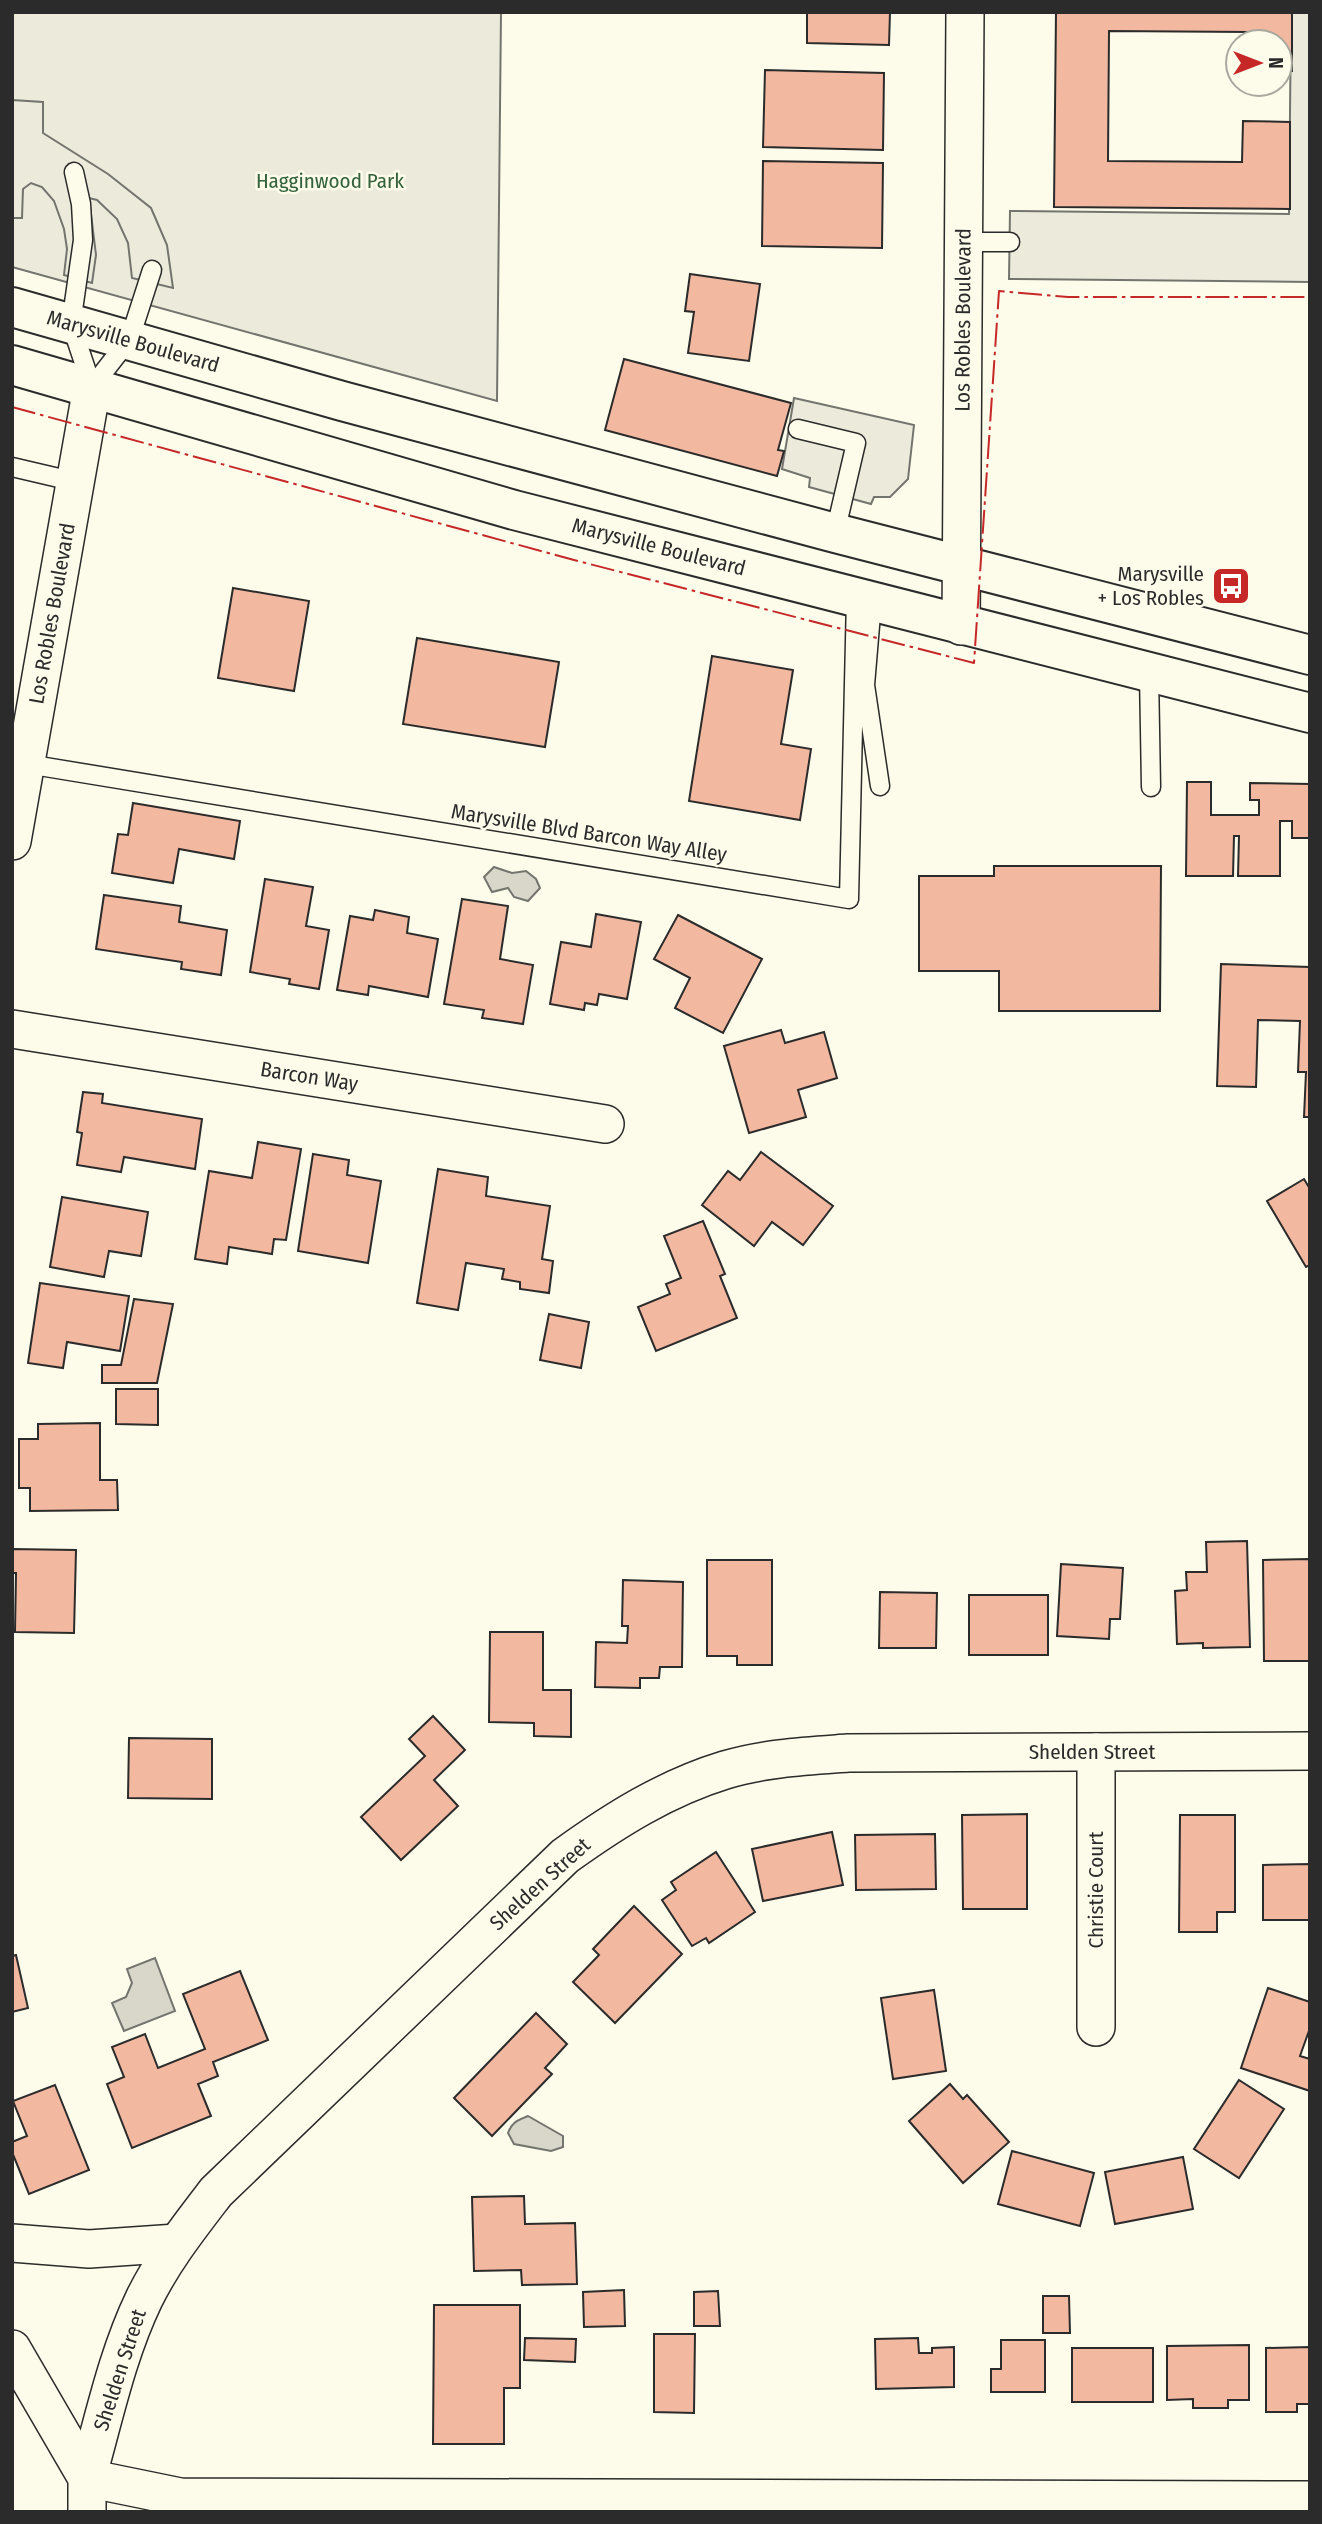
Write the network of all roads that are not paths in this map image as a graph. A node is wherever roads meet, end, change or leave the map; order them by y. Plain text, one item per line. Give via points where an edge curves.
1 (965, 12) edge
2 (74, 172) dead end
3 (964, 242) junction
4 (1010, 242) dead end
5 (152, 270) dead end
6 (12, 307) edge
7 (71, 324) junction
8 (130, 338) junction
9 (12, 365) edge
10 (92, 387) junction
11 (798, 429) dead end
12 (12, 467) edge
13 (76, 482) junction
14 (835, 534) junction
15 (961, 565) junction
16 (864, 600) junction
17 (961, 626) junction
18 (1310, 654) edge
19 (1149, 673) junction
20 (1310, 713) edge
21 (19, 763) edge
22 (880, 786) dead end
23 (1151, 787) dead end
24 (12, 841) edge
25 (12, 1029) edge
26 (605, 1124) dead end
27 (1310, 1751) edge
28 (1096, 1752) junction
29 (1096, 2027) dead end
30 (12, 2243) edge
31 (177, 2243) junction
32 (12, 2349) edge
33 (87, 2495) edge
34 (1310, 2500) edge

1 - 3 street, Los Robles Boulevard
2 - 7 lane via 83,240
3 - 4 lane
3 - 15 street, Los Robles Boulevard
5 - 8 lane
6 - 7 main road, Marysville Boulevard
7 - 8 main road, Marysville Boulevard
7 - 10 lane
8 - 10 lane
8 - 14 main road, Marysville Boulevard
9 - 10 main road, Marysville Boulevard
10 - 13 street, Los Robles Boulevard
10 - 16 main road, Marysville Boulevard via 514,510
11 - 14 lane via 856,443
12 - 13 lane
13 - 21 street, Los Robles Boulevard
14 - 15 main road, Marysville Boulevard
15 - 17 street, Los Robles Boulevard
15 - 18 main road, Marysville Boulevard
16 - 17 main road, Marysville Boulevard
16 - 21 lane, Marysville Blvd Barcon Way Alley via 849,900
16 - 22 lane via 865,685
17 - 19 main road, Marysville Boulevard
19 - 20 main road, Marysville Boulevard
19 - 23 lane
21 - 24 street, Los Robles Boulevard
25 - 26 street, Barcon Way
27 - 28 street, Shelden Street
28 - 29 street, Christie Court
28 - 31 street, Shelden Street via 848,1753 787,1758 726,1770 636,1809 565,1856 216,2192
30 - 31 street via 89,2249
31 - 33 street, Shelden Street via 144,2298 120,2357
32 - 33 street
33 - 34 street

